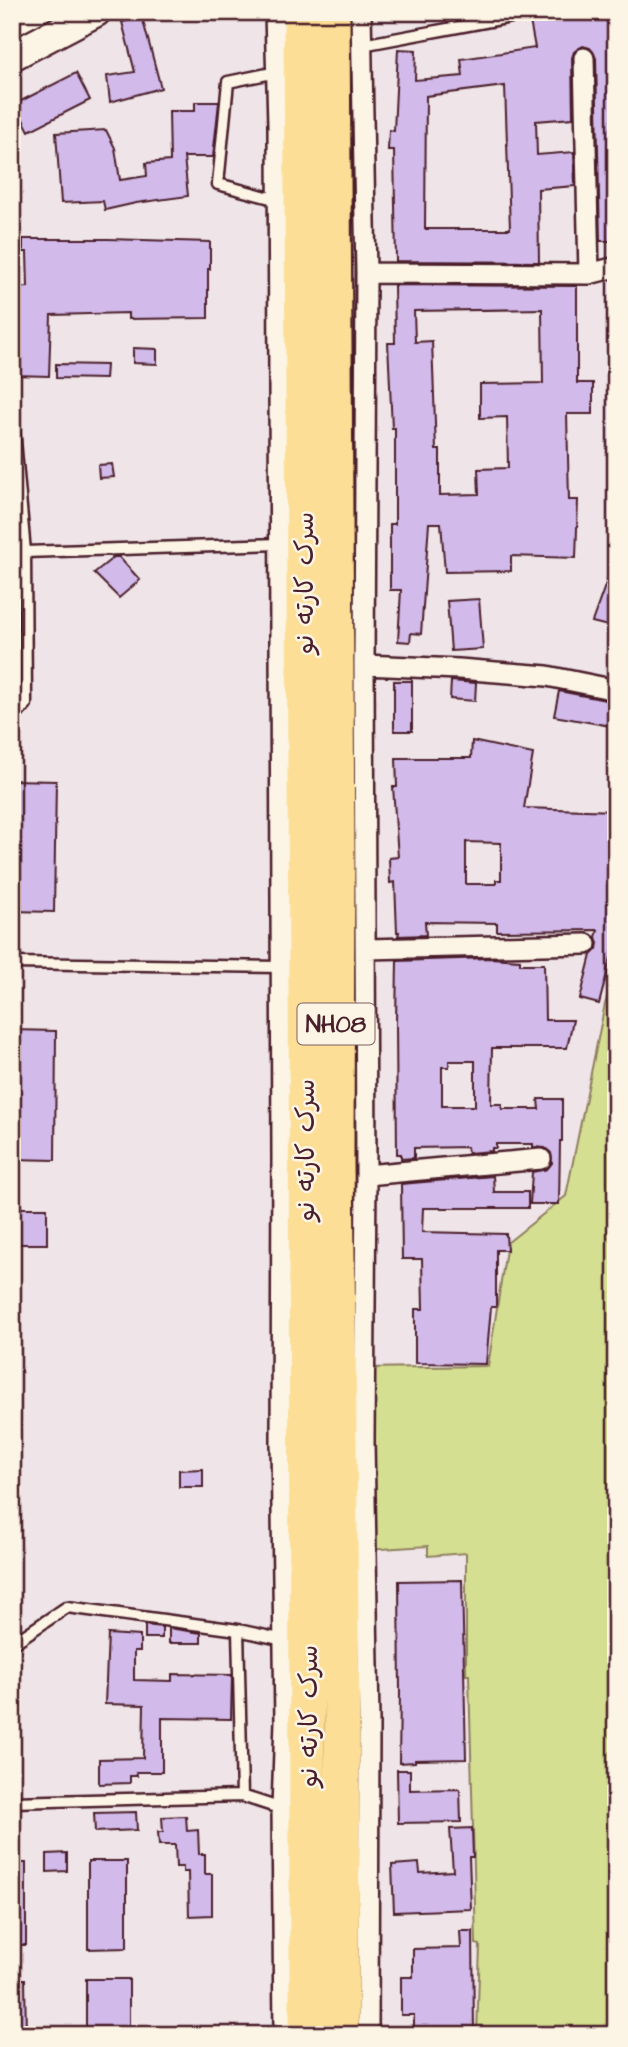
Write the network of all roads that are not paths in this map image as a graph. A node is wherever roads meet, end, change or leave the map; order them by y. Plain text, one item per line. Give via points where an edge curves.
1 (96, 12) edge
2 (275, 12) edge
3 (301, 12) edge
4 (332, 12) edge
5 (361, 12) edge
6 (538, 12) edge
7 (66, 20) edge
8 (362, 45) junction
9 (12, 56) edge
10 (584, 58) dead end
11 (277, 72) junction
12 (278, 200) junction
13 (616, 267) edge
14 (366, 273) junction
15 (589, 274) junction
16 (12, 407) edge
17 (14, 446) edge
18 (319, 463) junction
19 (17, 511) edge
20 (311, 541) junction
21 (25, 552) junction
22 (12, 591) edge
23 (25, 591) junction
24 (12, 660) edge
25 (26, 660) junction
26 (363, 665) junction
27 (616, 690) edge
28 (12, 720) edge
29 (586, 944) dead end
30 (366, 949) junction
31 (12, 963) edge
32 (281, 967) junction
33 (541, 1158) dead end
34 (366, 1175) junction
35 (311, 1629) junction
36 (239, 1630) junction
37 (12, 1644) edge
38 (242, 1796) junction
39 (12, 1802) edge
40 (282, 1810) junction
41 (284, 2035) edge
42 (307, 2035) edge
43 (341, 2035) edge
44 (368, 2035) edge

1 - 7 street
2 - 11 street
3 - 18 highway, NH08
4 - 18 highway, NH08
5 - 8 street
6 - 8 lane
7 - 9 street
8 - 14 street
10 - 15 street
11 - 12 street
11 - 12 lane via 228,82 218,184
12 - 20 street
13 - 15 street
14 - 15 street
14 - 26 street
16 - 17 lane
17 - 19 lane
18 - 20 highway, NH08
19 - 21 lane
20 - 21 lane
20 - 32 street
20 - 35 highway, NH08 via 337,839 336,1161
21 - 23 lane
22 - 23 lane
23 - 25 lane
24 - 25 lane
25 - 28 lane via 26,704
26 - 27 street via 547,676
26 - 30 street
29 - 30 street
30 - 34 street
31 - 32 lane
32 - 35 street via 281,1441
33 - 34 street
34 - 44 street
35 - 36 lane
35 - 40 street via 285,1721
35 - 42 highway, سرک کارته نو / NH08
35 - 43 highway, NH08
36 - 37 lane via 67,1607
36 - 38 lane
38 - 39 lane
38 - 40 lane
40 - 41 street

